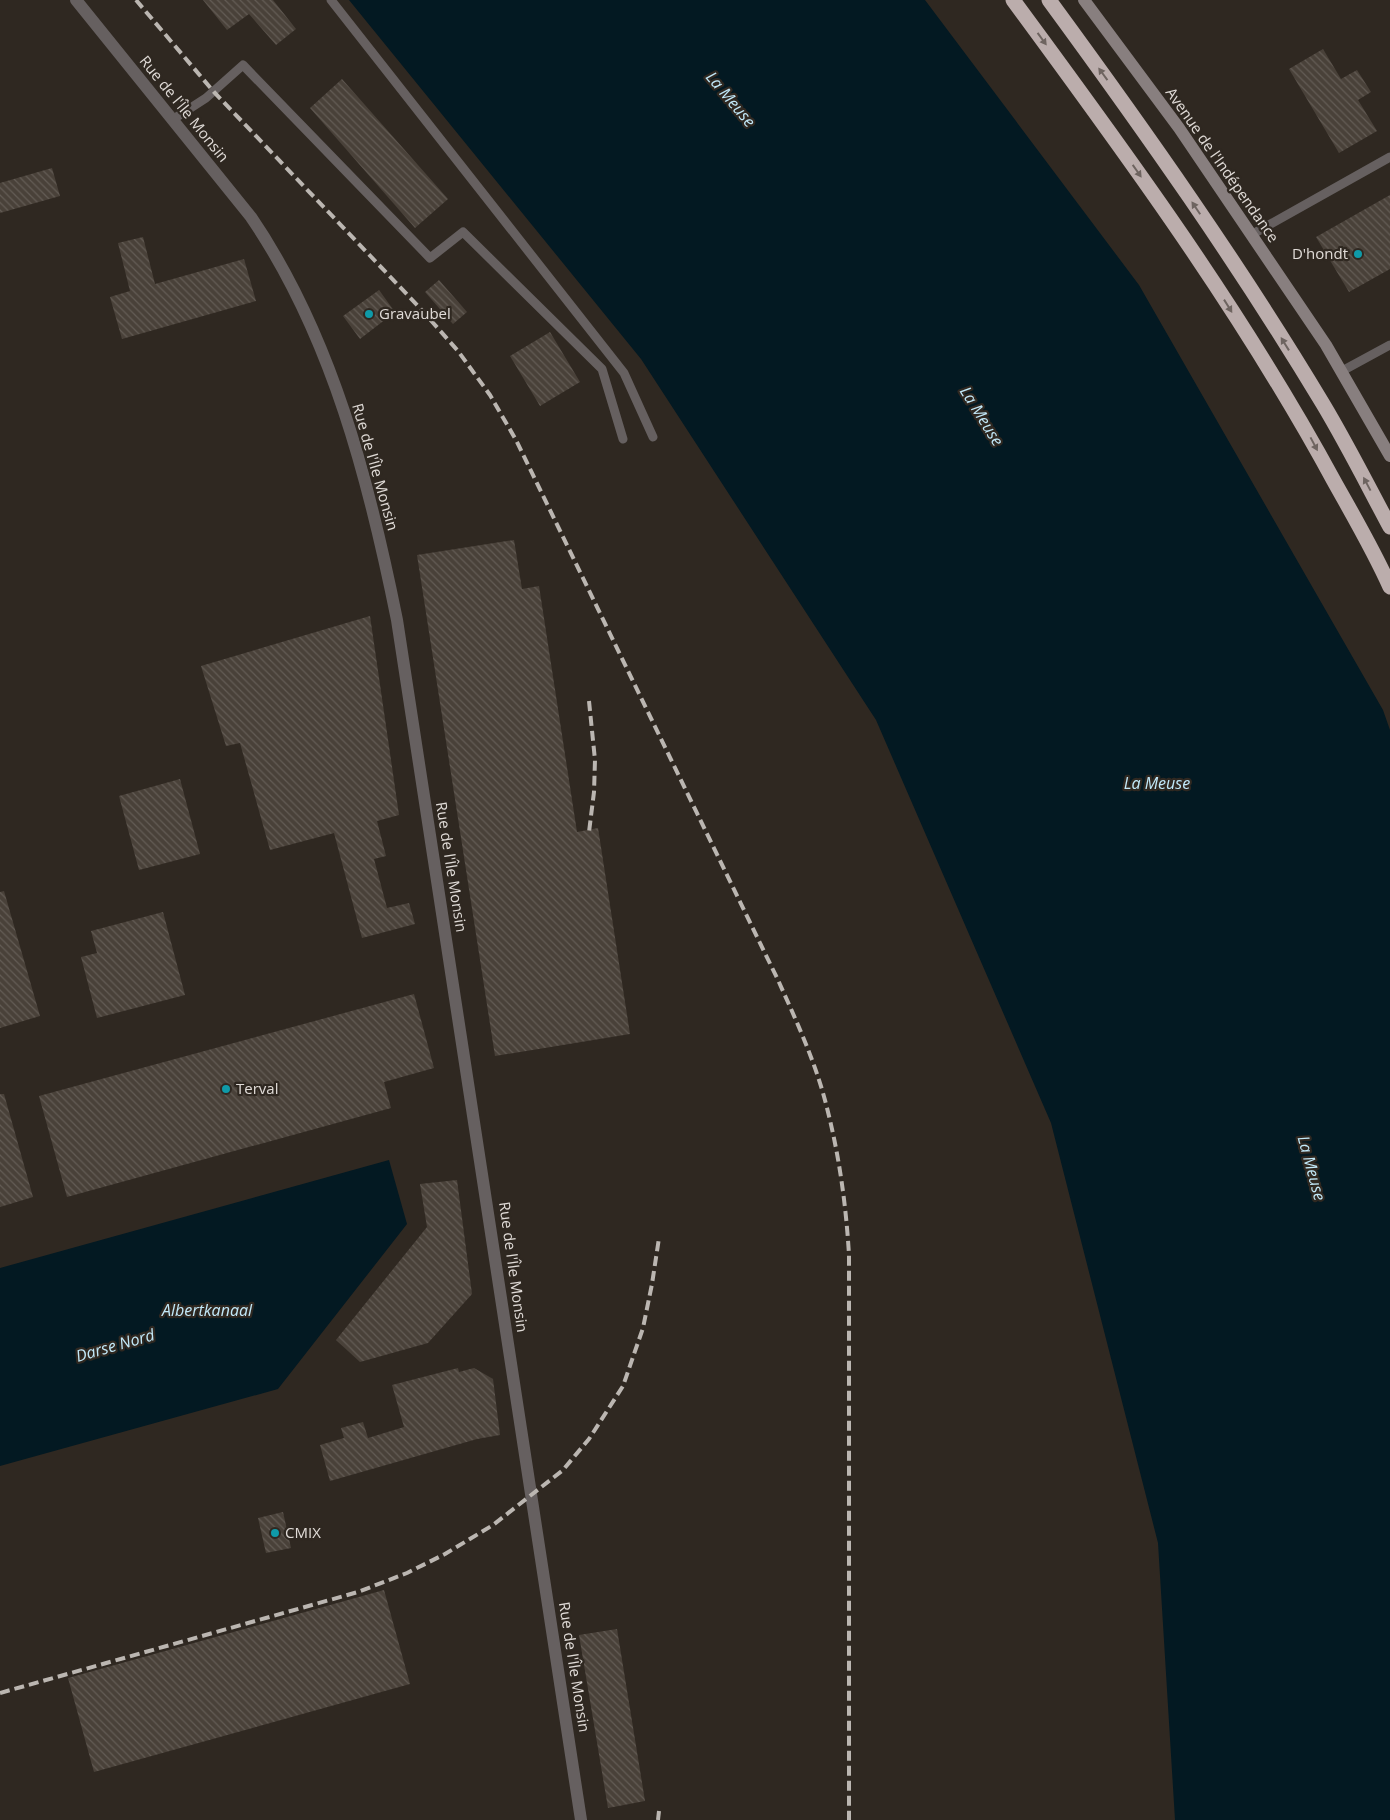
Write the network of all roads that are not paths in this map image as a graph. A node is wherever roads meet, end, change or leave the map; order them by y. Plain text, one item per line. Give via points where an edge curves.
1 (76, 0) edge
2 (331, 0) edge
3 (1013, 0) edge
4 (1048, 0) edge
5 (1084, 0) edge
6 (172, 120) junction
7 (1390, 157) edge
8 (1251, 235) junction
9 (1390, 346) edge
10 (1342, 371) junction
11 (653, 437) dead end
12 (623, 439) dead end
13 (1390, 456) edge
14 (1390, 527) edge
15 (1390, 586) edge
16 (581, 1820) edge

1 - 6 street, Rue de l'Île Monsin
2 - 11 lane via 624,373
3 -> 15 highway via 1207,271 1301,420
14 -> 4 highway via 1324,405 1230,258 1125,104
5 - 8 main road, Avenue de l'Indépendance via 1179,128
6 - 12 lane via 206,98 243,65 430,258 463,232 484,252 602,369
6 - 16 street, Rue de l'Île Monsin via 251,217 294,290 334,385 385,562 397,620 470,1087
7 - 8 lane
8 - 10 main road, Avenue de l'Indépendance
9 - 10 lane
10 - 13 main road, Avenue de l'Indépendance

